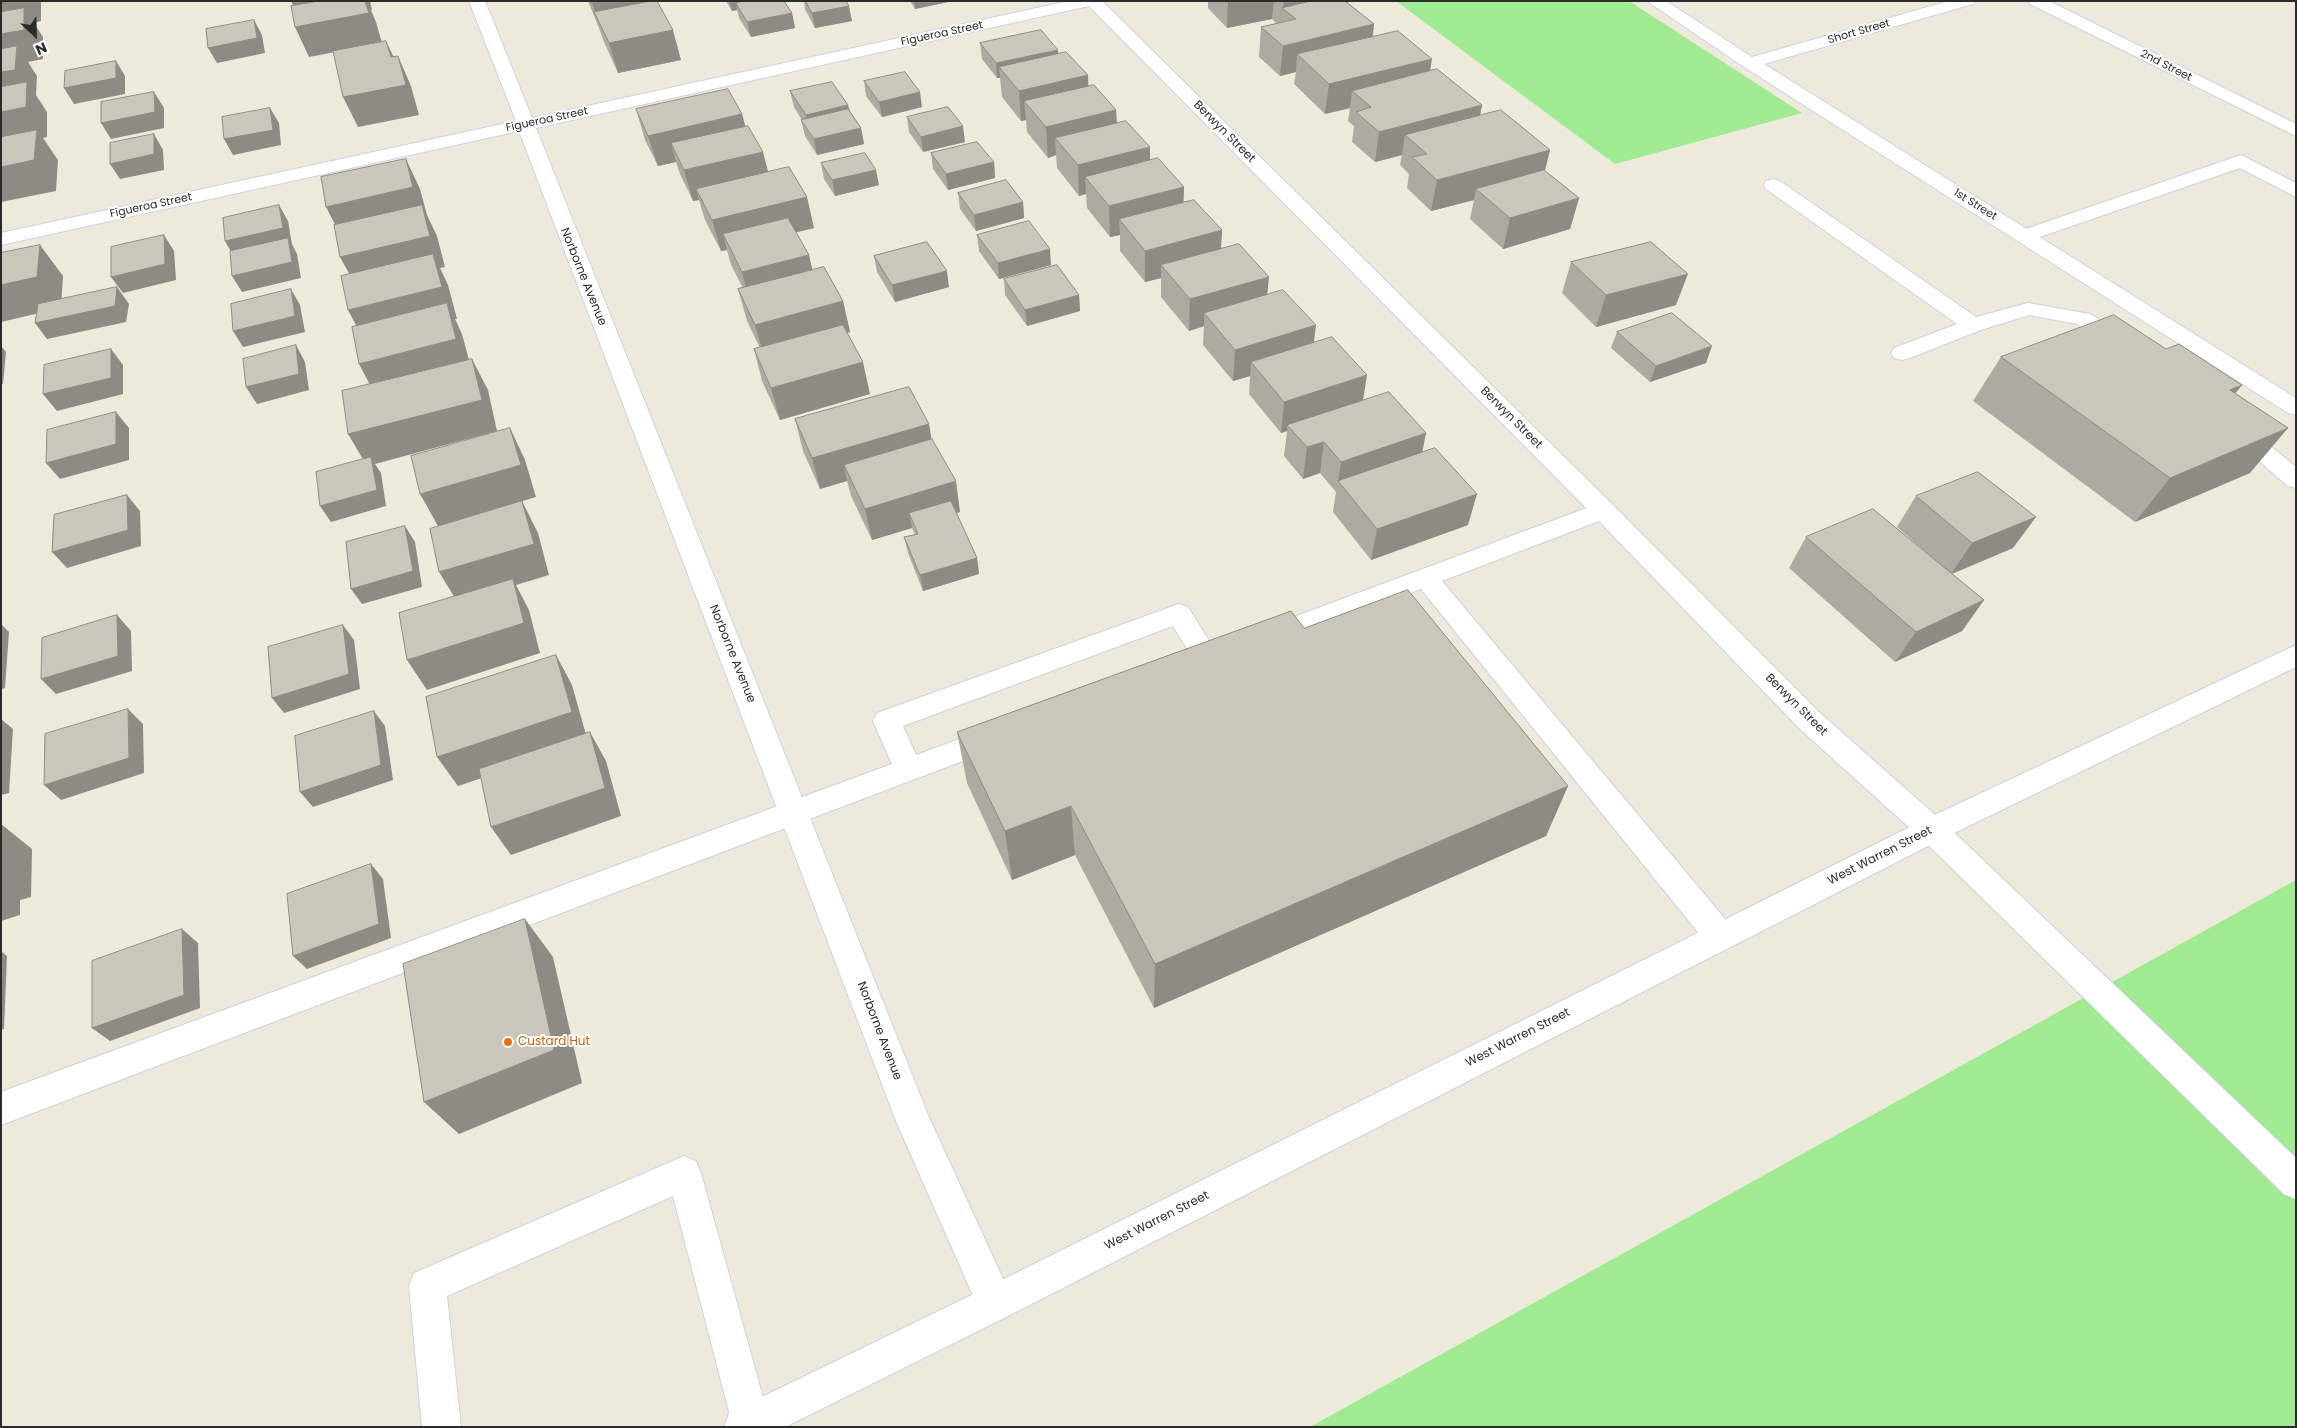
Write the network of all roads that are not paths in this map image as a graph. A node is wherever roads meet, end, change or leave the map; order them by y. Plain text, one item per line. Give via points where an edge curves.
1 (478, 1) edge
2 (1092, 1) edge
3 (1655, 1) edge
4 (1967, 1) edge
5 (2036, 1) edge
6 (1750, 63) junction
7 (526, 125) junction
8 (2296, 131) edge
9 (1773, 185) dead end
10 (2296, 191) edge
11 (2024, 236) junction
12 (1, 239) edge
13 (1973, 325) junction
14 (1902, 354) dead end
15 (2140, 354) edge
16 (2296, 408) edge
17 (2225, 419) edge
18 (2296, 480) edge
19 (1603, 510) junction
20 (1425, 577) junction
21 (2296, 655) edge
22 (1207, 659) junction
23 (1179, 669) edge
24 (1020, 728) edge
25 (908, 769) junction
26 (794, 811) junction
27 (1932, 830) junction
28 (1720, 936) junction
29 (1, 1109) edge
30 (2296, 1182) edge
31 (995, 1303) junction
32 (747, 1425) edge
33 (442, 1427) edge

1 - 7 street, Norborne Avenue
2 - 7 street, Figueroa Street
2 - 19 street, Berwyn Street
3 - 6 street, 1st Street
4 - 6 street, Short Street
5 - 8 street, 2nd Street
6 - 11 street, 1st Street
7 - 12 street, Figueroa Street
7 - 26 street, Norborne Avenue
9 - 13 street
10 - 11 street via 2241,161
11 - 16 street, 1st Street
13 - 14 street
13 - 15 street via 2028,309 2083,319
17 - 18 street
19 - 20 street
19 - 27 street, Berwyn Street via 1810,721
20 - 22 street
20 - 28 street
21 - 27 street, West Warren Street
22 - 23 street
22 - 25 street via 1179,614 887,720
24 - 25 street
25 - 26 street
26 - 29 street
26 - 31 street, Norborne Avenue via 913,1121
27 - 28 street, West Warren Street
27 - 30 street, Berwyn Street
28 - 31 street, West Warren Street
31 - 32 street, West Warren Street
32 - 33 street via 684,1173 427,1286

